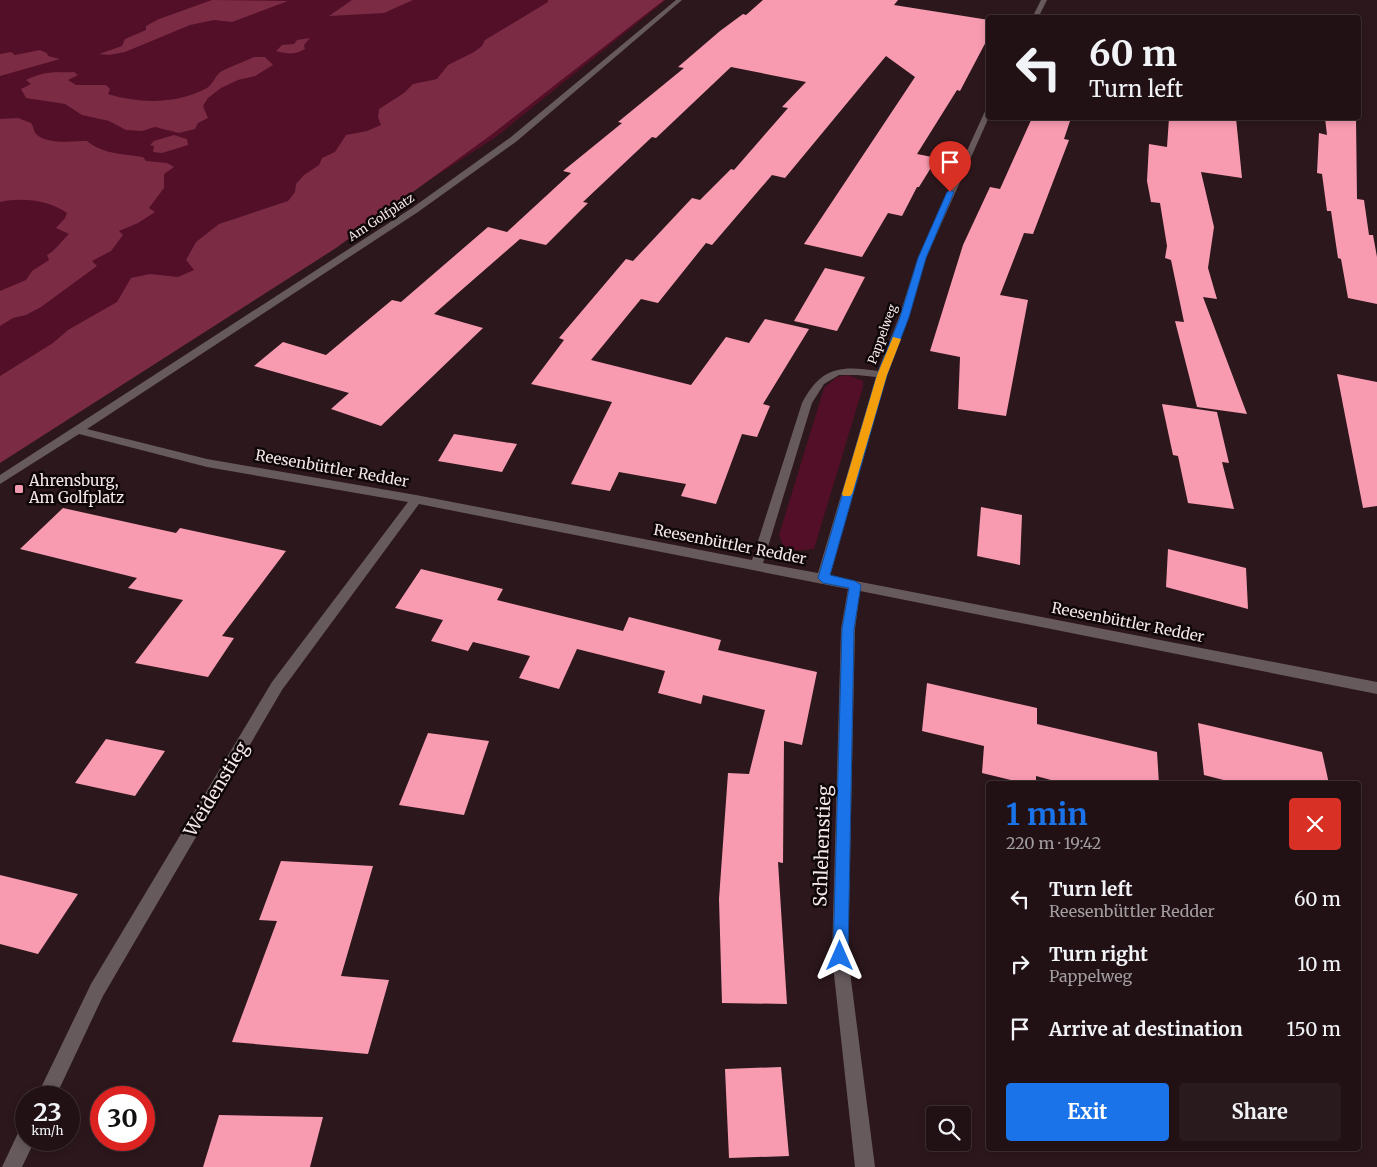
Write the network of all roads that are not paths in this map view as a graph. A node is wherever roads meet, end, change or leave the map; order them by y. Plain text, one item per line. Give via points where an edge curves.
1 (679, 0) edge
2 (1044, 0) edge
3 (1036, 15) edge
4 (986, 116) edge
5 (882, 375) junction
6 (78, 430) junction
7 (0, 480) edge
8 (416, 499) junction
9 (756, 566) junction
10 (823, 578) junction
11 (855, 585) junction
12 (1377, 688) edge
13 (52, 1086) edge
14 (20, 1151) edge
15 (12, 1167) edge
16 (865, 1167) edge

1 - 6 street, Am Golfplatz via 514,139 415,210
2 - 3 street
4 - 5 street, Pappelweg via 929,240
5 - 9 street, Pappelweg via 838,372 823,377 814,386
5 - 10 street, Pappelweg
6 - 7 street, Am Golfplatz
6 - 8 street, Reesenbüttler Redder via 208,463
8 - 9 street, Reesenbüttler Redder
8 - 13 street, Weidenstieg via 277,686 97,990
9 - 10 street, Reesenbüttler Redder
10 - 11 street, Reesenbüttler Redder
11 - 12 street, Reesenbüttler Redder
11 - 16 street, Schlehenstieg via 848,629 840,956
14 - 15 street

